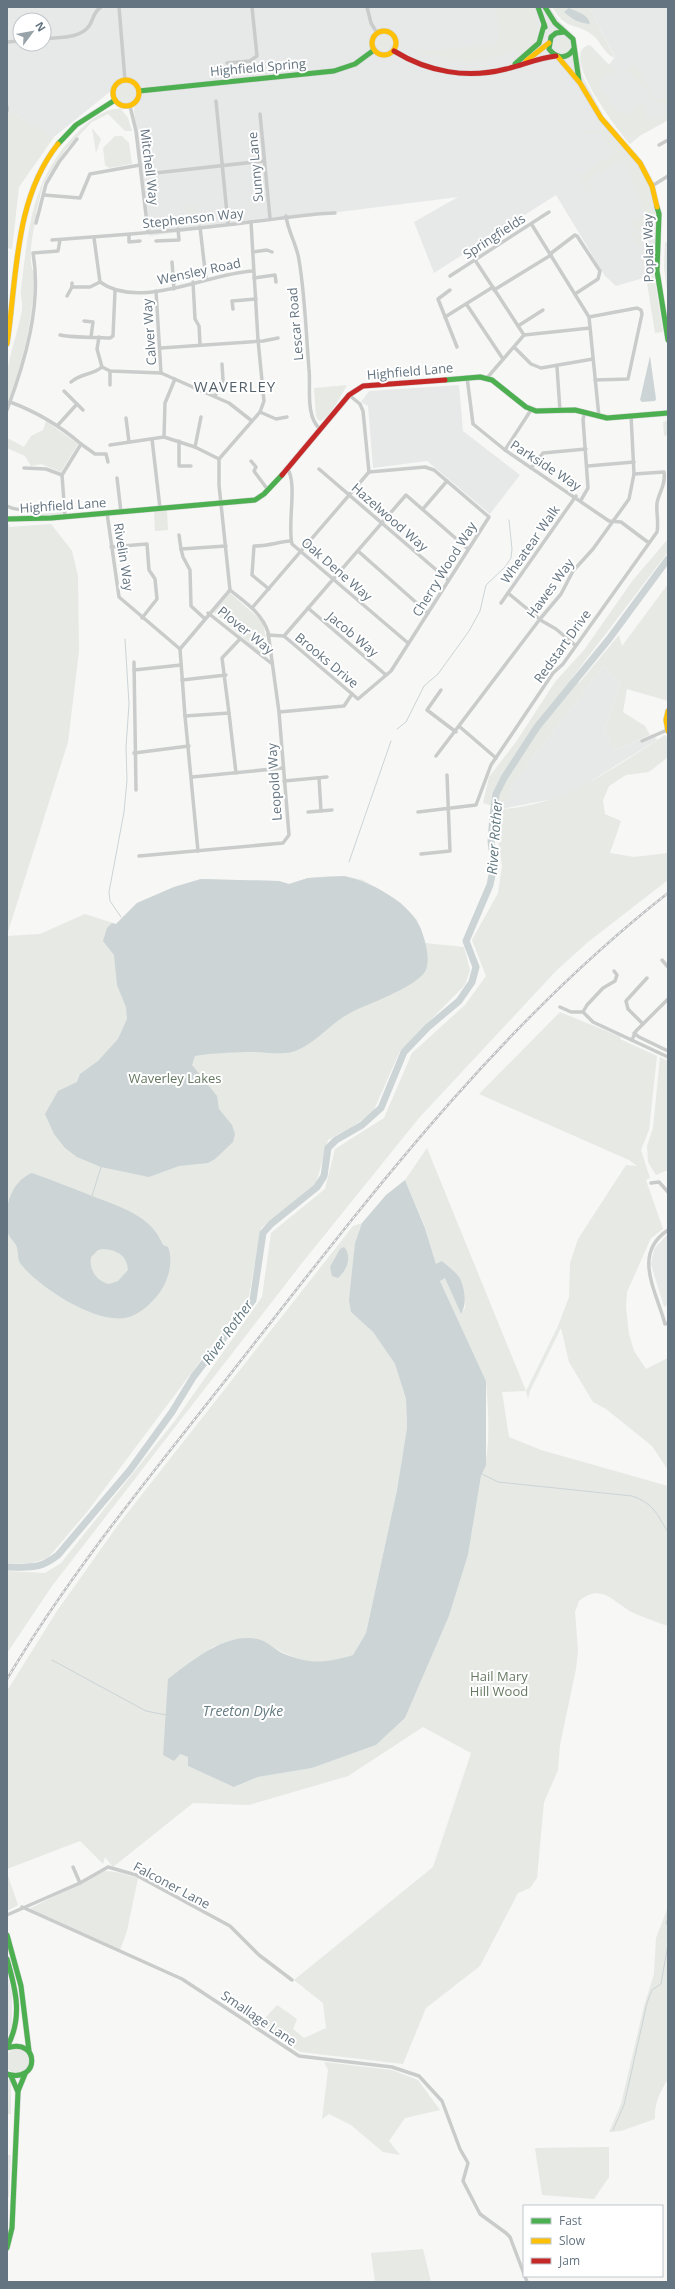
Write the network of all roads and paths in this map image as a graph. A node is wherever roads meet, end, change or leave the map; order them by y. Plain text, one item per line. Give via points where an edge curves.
1 (101, 7) edge
2 (119, 7) edge
3 (252, 7) edge
4 (367, 7) edge
5 (538, 7) edge
6 (545, 7) edge
7 (544, 25) junction
8 (564, 32) junction
9 (377, 33) junction
10 (52, 38) edge
11 (549, 41) junction
12 (374, 50) junction
13 (573, 50) junction
14 (394, 51) junction
15 (557, 57) junction
16 (227, 63) dead end
17 (521, 64) junction
18 (510, 67) junction
19 (125, 80) junction
20 (580, 83) junction
21 (139, 91) junction
22 (115, 100) junction
23 (216, 100) dead end
24 (130, 106) junction
25 (7, 107) edge
26 (7, 111) edge
27 (260, 114) dead end
28 (77, 139) dead end
29 (668, 140) edge
30 (659, 145) dead end
31 (264, 161) junction
32 (222, 164) junction
33 (140, 165) junction
34 (155, 173) dead end
35 (668, 176) edge
36 (666, 180) edge
37 (652, 186) junction
38 (44, 195) junction
39 (548, 212) dead end
40 (335, 213) dead end
41 (286, 216) junction
42 (270, 218) junction
43 (36, 222) dead end
44 (251, 222) junction
45 (228, 224) junction
46 (532, 225) junction
47 (200, 227) junction
48 (178, 229) junction
49 (148, 232) junction
50 (129, 235) junction
51 (94, 238) junction
52 (52, 240) dead end
53 (60, 240) junction
54 (140, 241) dead end
55 (156, 241) dead end
56 (253, 252) junction
57 (272, 252) dead end
58 (550, 254) junction
59 (475, 260) junction
60 (172, 262) dead end
61 (253, 271) junction
62 (450, 276) dead end
63 (254, 278) junction
64 (206, 279) junction
65 (100, 282) junction
66 (193, 282) junction
67 (276, 282) dead end
68 (174, 289) junction
69 (494, 289) junction
70 (450, 290) dead end
71 (115, 291) junction
72 (156, 291) junction
73 (575, 294) junction
74 (67, 296) dead end
75 (256, 299) junction
76 (467, 304) junction
77 (233, 309) dead end
78 (543, 310) dead end
79 (446, 317) junction
80 (589, 317) junction
81 (84, 321) dead end
82 (518, 326) junction
83 (590, 328) junction
84 (60, 335) dead end
85 (524, 335) junction
86 (91, 336) junction
87 (99, 337) junction
88 (278, 338) dead end
89 (258, 340) junction
90 (668, 340) edge
91 (7, 344) edge
92 (200, 344) junction
93 (457, 346) dead end
94 (514, 347) junction
95 (161, 348) junction
96 (503, 359) junction
97 (593, 360) junction
98 (222, 364) dead end
99 (102, 367) junction
100 (557, 367) junction
101 (110, 371) junction
102 (161, 373) junction
103 (466, 377) junction
104 (487, 378) junction
105 (175, 379) junction
106 (595, 380) junction
107 (71, 382) dead end
108 (110, 384) dead end
109 (64, 391) dead end
110 (349, 395) junction
111 (215, 396) junction
112 (10, 402) junction
113 (77, 404) junction
114 (7, 410) edge
115 (83, 410) dead end
116 (531, 410) junction
117 (560, 411) junction
118 (260, 412) junction
119 (585, 412) junction
120 (668, 413) edge
121 (631, 415) junction
122 (201, 417) dead end
123 (287, 417) dead end
124 (599, 417) junction
125 (126, 418) dead end
126 (252, 421) junction
127 (58, 426) junction
128 (320, 429) junction
129 (164, 437) junction
130 (152, 439) junction
131 (179, 441) junction
132 (129, 442) junction
133 (81, 444) junction
134 (110, 445) dead end
135 (195, 447) junction
136 (586, 449) junction
137 (505, 450) junction
138 (219, 459) junction
139 (251, 461) dead end
140 (108, 462) dead end
141 (634, 462) junction
142 (191, 466) dead end
143 (588, 466) junction
144 (24, 468) dead end
145 (287, 468) junction
146 (531, 468) junction
147 (319, 469) dead end
148 (369, 472) junction
149 (634, 474) junction
150 (62, 475) junction
151 (117, 478) dead end
152 (447, 481) junction
153 (268, 490) junction
154 (351, 495) junction
155 (576, 496) junction
156 (581, 500) junction
157 (222, 503) junction
158 (7, 506) edge
159 (64, 506) junction
160 (160, 508) junction
161 (423, 509) junction
162 (121, 512) junction
163 (107, 513) junction
164 (65, 516) junction
165 (7, 519) edge
166 (615, 522) junction
167 (382, 523) junction
168 (179, 535) dead end
169 (292, 541) junction
170 (649, 544) junction
171 (226, 546) junction
172 (111, 547) junction
173 (181, 549) junction
174 (468, 549) junction
175 (302, 552) junction
176 (358, 552) junction
177 (333, 579) junction
178 (448, 580) junction
179 (269, 589) junction
180 (230, 590) junction
181 (508, 593) junction
182 (501, 603) dead end
183 (252, 608) junction
184 (308, 608) junction
185 (208, 613) junction
186 (428, 613) junction
187 (142, 618) junction
188 (204, 618) junction
189 (540, 618) junction
190 (268, 635) junction
191 (284, 636) junction
192 (240, 640) junction
193 (408, 644) junction
194 (575, 645) junction
195 (180, 649) junction
196 (134, 662) dead end
197 (271, 663) junction
198 (181, 666) junction
199 (134, 670) junction
200 (226, 675) junction
201 (386, 675) junction
202 (182, 680) junction
203 (441, 690) dead end
204 (352, 694) junction
205 (358, 699) joint
206 (668, 711) edge
207 (279, 712) junction
208 (228, 713) junction
209 (185, 716) junction
210 (460, 727) junction
211 (668, 730) edge
212 (456, 732) junction
213 (642, 741) dead end
214 (189, 746) junction
215 (134, 754) junction
216 (436, 756) dead end
217 (496, 758) junction
218 (284, 768) junction
219 (236, 773) junction
220 (447, 775) dead end
221 (192, 777) junction
222 (327, 777) dead end
223 (319, 778) junction
224 (284, 780) junction
225 (136, 790) dead end
226 (450, 808) junction
227 (332, 810) dead end
228 (321, 811) junction
229 (308, 812) dead end
230 (418, 812) dead end
231 (198, 851) junction
232 (421, 854) dead end
233 (139, 856) dead end
234 (662, 960) dead end
235 (668, 967) edge
236 (614, 971) dead end
237 (647, 978) dead end
238 (668, 999) edge
239 (560, 1007) dead end
240 (584, 1012) junction
241 (643, 1024) junction
242 (634, 1033) junction
243 (632, 1040) junction
244 (668, 1051) edge
245 (668, 1057) edge
246 (651, 1183) dead end
247 (668, 1192) edge
248 (668, 1230) edge
249 (667, 1324) edge
250 (73, 1867) dead end
251 (80, 1883) junction
252 (22, 1907) junction
253 (7, 1915) edge
254 (7, 1935) edge
255 (7, 1959) edge
256 (292, 1980) dead end
257 (7, 2047) edge
258 (28, 2051) junction
259 (25, 2074) junction
260 (9, 2075) edge
261 (18, 2092) junction
262 (7, 2248) edge
263 (523, 2273) edge

1 - 10 street via 94,14 86,30 74,36
2 - 19 street
3 - 16 street via 257,56 250,61
4 - 9 street via 371,23
5 - 7 main road, Poplar Way
6 - 8 main road, Poplar Way
7 - 11 main road, Poplar Way
7 - 18 main road via 545,34 537,48
8 - 11 main road via 556,33
8 - 13 main road, Poplar Way via 573,39
9 - 12 main road via 373,39
9 - 14 main road via 385,31 394,35 397,44
11 - 15 main road, Poplar Way via 551,52
11 - 17 main road via 540,52
12 - 14 main road via 384,56
12 - 21 main road, Highfield Spring via 354,64 334,71
13 - 15 main road via 566,57
13 - 20 main road, Poplar Way
14 - 18 main road via 413,63 443,72 469,74
15 - 17 main road
15 - 20 main road, Poplar Way
17 - 18 main road
19 - 21 main road via 132,82
19 - 22 main road via 114,88
20 - 37 main road, Poplar Way via 601,118 640,163
21 - 24 main road via 137,101
22 - 24 main road via 122,106
22 - 91 main road via 66,134 41,168 26,212
23 - 32 street
24 - 33 street, Mitchell Way
25 - 26 street
27 - 31 street, Sunny Lane
28 - 38 street via 53,170
29 - 30 street
31 - 32 street
31 - 42 street, Sunny Lane
32 - 34 street
32 - 45 street
33 - 38 street via 90,174 80,198
33 - 49 street, Mitchell Way
35 - 36 street
36 - 37 street
37 - 90 main road, Poplar Way via 659,219 657,271
38 - 43 street
39 - 46 street, Springfields
40 - 41 street, Stephenson Way
41 - 42 street, Stephenson Way
41 - 128 street, Lescar Road via 299,258 311,415 314,424
42 - 44 street, Stephenson Way
44 - 45 street, Stephenson Way
44 - 56 street
45 - 47 street, Stephenson Way
46 - 58 street
46 - 59 street, Springfields
47 - 48 street, Stephenson Way
47 - 64 street
48 - 49 street, Stephenson Way
48 - 55 street via 179,240
49 - 50 street, Stephenson Way
50 - 51 street, Stephenson Way
50 - 54 street via 129,242
51 - 53 street, Stephenson Way
51 - 65 street
52 - 53 street, Stephenson Way
53 - 112 street via 58,251 33,253 36,271 32,319
56 - 57 street
56 - 61 street
58 - 69 street
58 - 73 street
58 - 73 street via 575,235 600,271 598,278
59 - 62 street, Springfields
59 - 69 street
60 - 68 street
61 - 63 street
61 - 64 street, Wensley Road
63 - 67 street via 275,275
63 - 75 street
64 - 66 street, Wensley Road
65 - 71 street
65 - 74 street via 90,287 72,285
66 - 68 street, Wensley Road
66 - 92 street via 195,319 199,326
68 - 72 street, Wensley Road
69 - 76 street
69 - 82 street
70 - 79 street via 438,299
71 - 72 street, Wensley Road
71 - 87 street via 114,336
72 - 95 street, Calver Way
73 - 80 street
75 - 77 street via 232,301
75 - 89 street
76 - 79 street
76 - 96 street
78 - 82 street
79 - 93 street
80 - 83 street
80 - 106 street via 637,308 642,314 628,379
81 - 86 street via 93,322
82 - 85 street
83 - 85 street
83 - 97 street
84 - 86 street via 73,338
85 - 94 street
86 - 87 street
87 - 99 street via 97,349
88 - 89 street
89 - 92 street
89 - 118 street via 264,401
92 - 95 street
94 - 96 street
94 - 100 street via 534,366
95 - 102 street, Calver Way
96 - 104 street
97 - 100 street
97 - 106 street
98 - 111 street via 223,380
99 - 101 street
99 - 107 street via 78,376
100 - 117 street
101 - 102 street
101 - 108 street
102 - 105 street
103 - 104 main road, Highfield Lane
103 - 110 main road, Highfield Lane via 363,386
103 - 137 street, Parkside Way via 473,424
104 - 116 main road
105 - 111 street
105 - 129 street via 165,403
106 - 124 street
109 - 113 street
110 - 128 main road, Highfield Lane via 333,417
110 - 148 street via 360,404 363,411
111 - 126 street via 229,403
112 - 114 street
112 - 127 street via 37,412
113 - 115 street
113 - 127 street
116 - 117 main road
116 - 137 street
117 - 119 main road
118 - 123 street via 276,418
118 - 126 street
119 - 124 main road
119 - 136 street
120 - 121 main road
121 - 124 main road
121 - 141 street, Hawes Way
122 - 135 street
125 - 132 street
126 - 138 street
127 - 133 street
128 - 145 main road, Highfield Lane
129 - 130 street
129 - 131 street
130 - 132 street
130 - 160 street
131 - 135 street
131 - 142 street via 179,466
132 - 134 street
133 - 140 street via 95,454 106,454
133 - 150 street
135 - 138 street
136 - 143 street
136 - 146 street via 543,453
137 - 146 street, Parkside Way
138 - 157 street
139 - 153 street via 256,468 254,471
141 - 143 street
141 - 149 street, Hawes Way
143 - 156 street via 588,488
144 - 150 street via 46,469
145 - 153 main road, Highfield Lane
145 - 169 street, Oak Dene Way via 290,473 292,494
146 - 155 street, Parkside Way
147 - 154 street, Hazelwood Way
148 - 152 street, Cherry Wood Way via 425,467 434,470
148 - 154 street
149 - 166 street, Hawes Way via 629,499
149 - 170 street, Redstart Drive via 664,472 666,481 657,504 657,532
150 - 159 street
151 - 162 street, Highfield Lane
152 - 161 street
152 - 174 street, Cherry Wood Way via 489,517
153 - 157 main road, Highfield Lane via 255,500
154 - 167 street, Hazelwood Way
154 - 175 street
155 - 156 street, Parkside Way
155 - 181 street, Wheatear Walk
156 - 166 street, Parkside Way via 609,521
157 - 160 main road, Highfield Lane
157 - 171 street
158 - 159 street via 29,510
159 - 164 street
160 - 162 main road, Highfield Lane
161 - 167 street via 406,495
161 - 174 street
162 - 163 main road, Highfield Lane
163 - 164 main road, Highfield Lane
163 - 172 street, Rivelin Way
164 - 165 main road, Highfield Lane
166 - 170 street, Parkside Way via 621,522
166 - 189 street, Hawes Way via 594,550 578,565 561,594
167 - 176 street
167 - 178 street, Hazelwood Way
168 - 173 street
169 - 175 street, Oak Dene Way
169 - 179 street via 277,542 272,546 254,546 252,575
170 - 194 street, Redstart Drive
171 - 173 street
171 - 180 street
172 - 187 street, Rivelin Way via 119,597
172 - 187 street via 147,544 149,570 155,579 157,599
173 - 188 street via 182,557 190,570 191,606
174 - 178 street, Cherry Wood Way
175 - 177 street, Oak Dene Way
175 - 179 street
176 - 177 street
176 - 186 street
177 - 184 street
177 - 193 street, Oak Dene Way
178 - 186 street, Cherry Wood Way
179 - 183 street
180 - 183 street, Leopold Way
180 - 185 street
181 - 182 street, Wheatear Walk
181 - 189 street
183 - 190 street, Leopold Way via 265,622
184 - 191 street
184 - 201 street, Jacob Way
185 - 188 street
185 - 192 street, Plover Way
186 - 193 street, Cherry Wood Way
187 - 195 street, Rivelin Way
188 - 195 street
189 - 194 street
189 - 210 street, Hawes Way
190 - 191 street
190 - 197 street, Leopold Way
191 - 204 street, Brooks Drive
192 - 197 street, Plover Way
192 - 200 street via 222,658
193 - 201 street, Cherry Wood Way
194 - 217 street, Redstart Drive
195 - 198 street
196 - 199 street
197 - 207 street, Leopold Way
198 - 199 street
198 - 202 street
199 - 215 street
200 - 202 street
200 - 208 street
201 - 205 street, Cherry Wood Way
202 - 209 street
203 - 212 street via 427,710
204 - 205 street, Brooks Drive
204 - 207 street via 344,706
206 - 211 main road
207 - 218 street, Leopold Way
208 - 209 street
208 - 219 street
209 - 214 street
210 - 212 street, Hawes Way
210 - 217 street
211 - 213 street
212 - 216 street, Hawes Way
214 - 215 street
214 - 221 street
215 - 225 street
217 - 226 street, Redstart Drive via 491,764 476,805
218 - 219 street
218 - 224 street, Leopold Way
219 - 221 street
220 - 226 street
221 - 231 street
222 - 223 street
223 - 224 street
223 - 228 street
224 - 231 street, Leopold Way via 289,835 283,843
226 - 230 street, Redstart Drive
226 - 232 street via 450,851
227 - 228 street
228 - 229 street
231 - 233 street, Leopold Way
234 - 235 street
236 - 240 street via 617,975 615,981 603,988
237 - 241 street via 626,1001 628,1010
238 - 241 street
239 - 240 street via 571,1012
240 - 243 street via 593,1022
241 - 242 street
242 - 243 street
242 - 244 street
243 - 245 street
246 - 247 street via 659,1182
248 - 249 street via 656,1239 648,1255 650,1275
250 - 251 street
251 - 252 street, Falconer Lane
251 - 256 street, Falconer Lane via 106,1867 136,1875 230,1926 259,1955
252 - 253 street, Falconer Lane
252 - 263 street, Smallage Lane via 182,1980 299,2056 392,2067 419,2076 442,2101 468,2163 463,2181 480,2214 506,2233
254 - 258 main road via 21,1986
255 - 257 main road via 18,2012 16,2032
257 - 258 main road via 17,2045
258 - 259 main road via 32,2063
259 - 260 main road
259 - 261 main road
260 - 261 main road
261 - 262 main road via 12,2228

